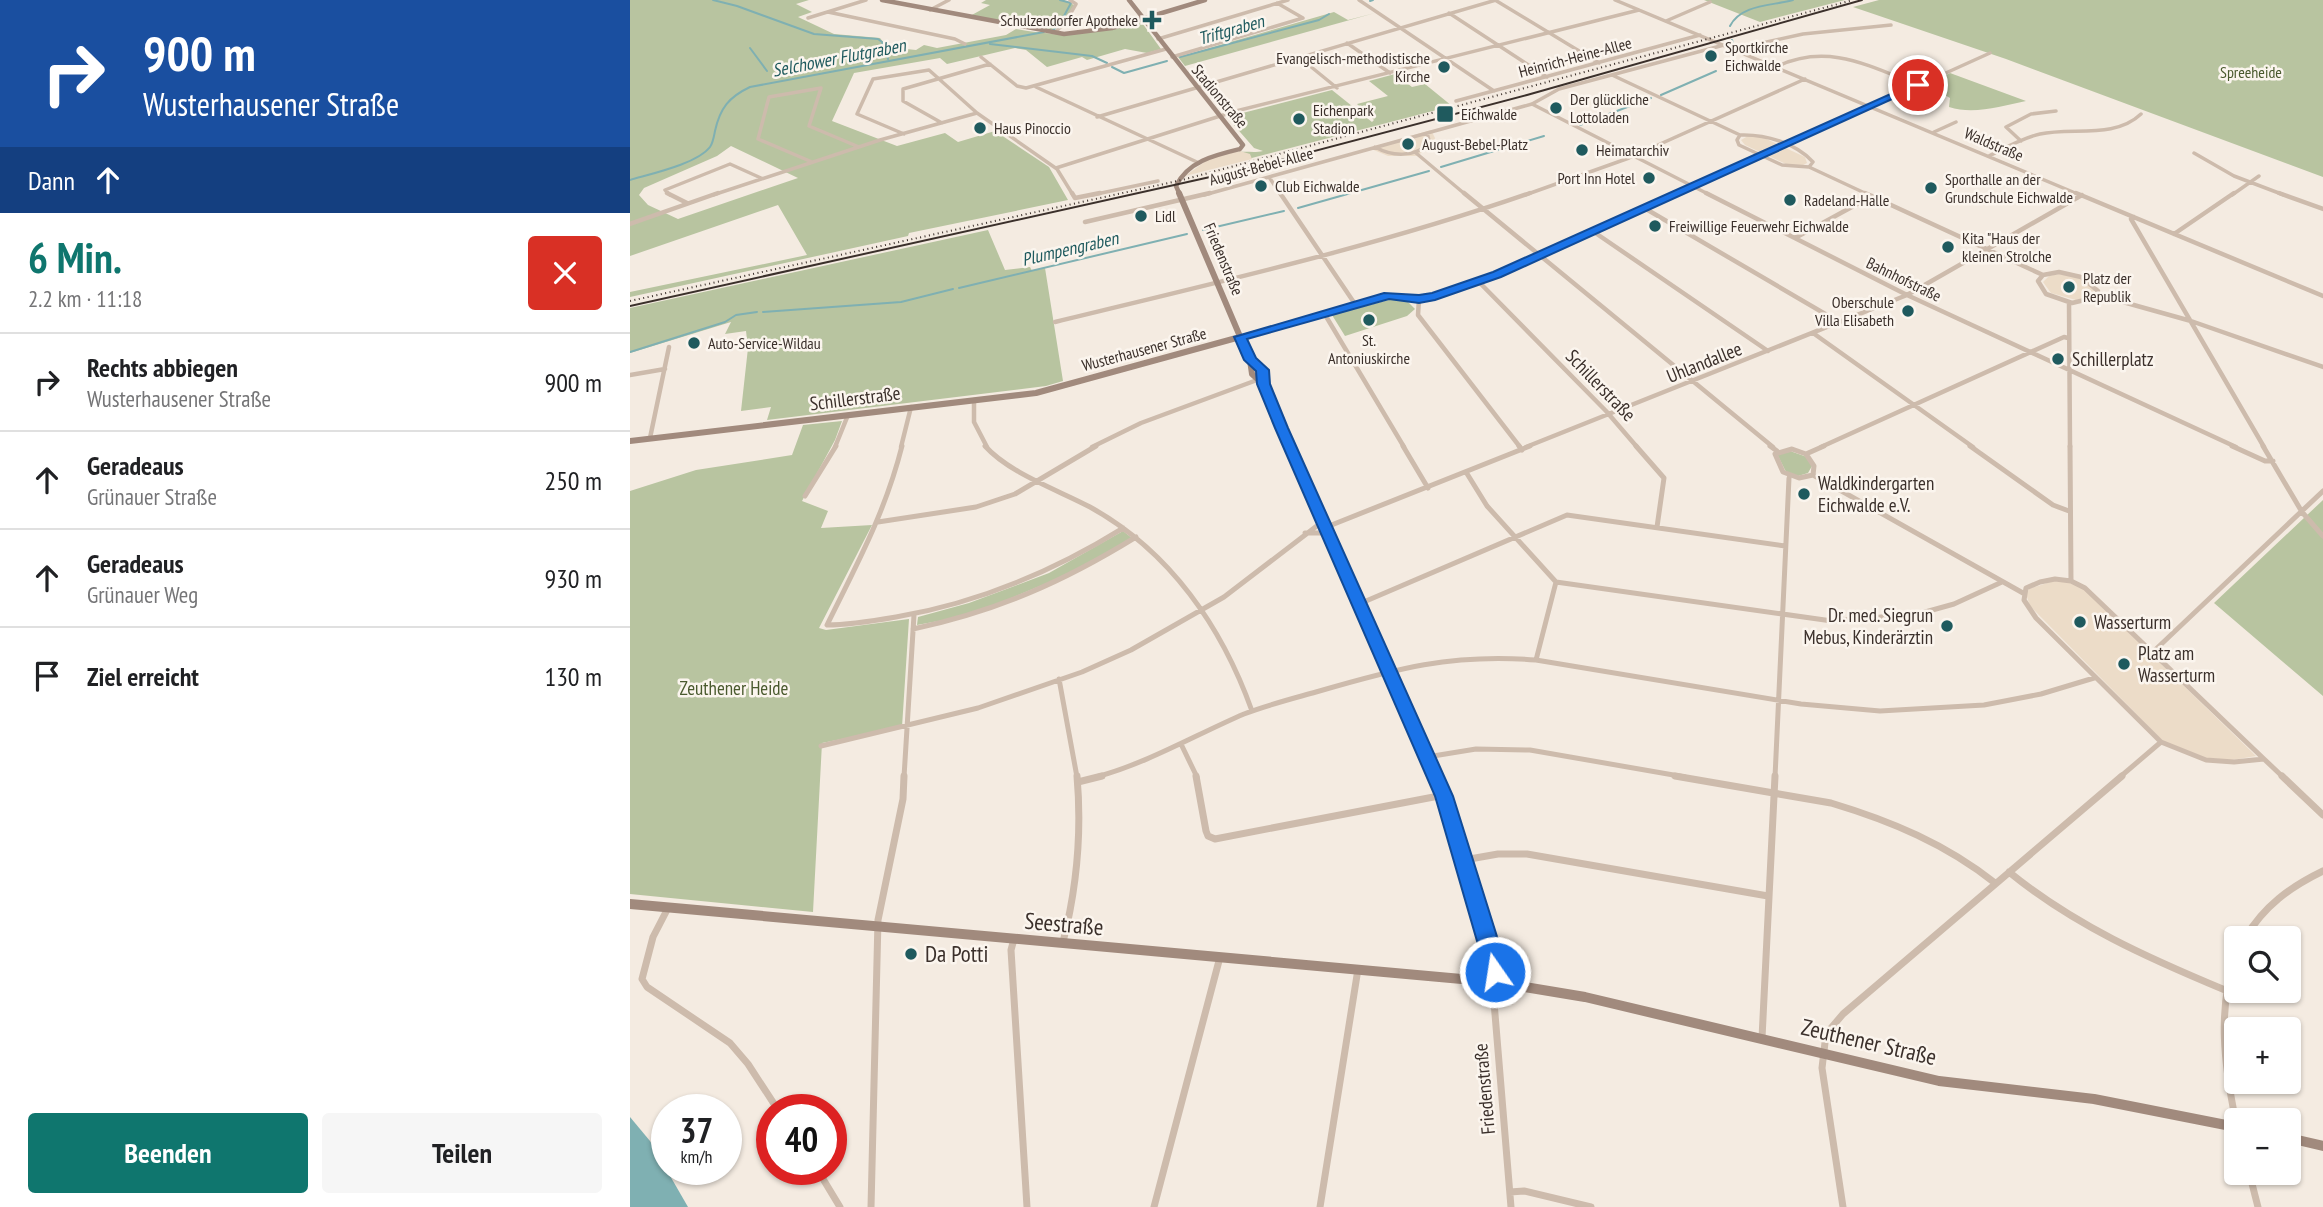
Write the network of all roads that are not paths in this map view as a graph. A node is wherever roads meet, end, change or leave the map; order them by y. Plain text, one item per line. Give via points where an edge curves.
1 (866, 0) edge
2 (882, 0) edge
3 (949, 0) edge
4 (1070, 0) edge
5 (1129, 0) edge
6 (1205, 0) edge
7 (1288, 0) edge
8 (1359, 0) edge
9 (1495, 0) edge
10 (1619, 1) edge
11 (1710, 2) dead end
12 (1277, 4) junction
13 (929, 10) junction
14 (1639, 10) junction
15 (828, 12) junction
16 (1449, 13) junction
17 (808, 18) dead end
18 (1143, 19) junction
19 (1666, 21) junction
20 (1891, 25) dead end
21 (1402, 27) junction
22 (1050, 33) junction
23 (1549, 33) junction
24 (1700, 35) junction
25 (1158, 38) junction
26 (1347, 43) junction
27 (965, 44) dead end
28 (1499, 45) junction
29 (1724, 45) junction
30 (1166, 49) junction
31 (1735, 50) junction
32 (1990, 52) dead end
33 (981, 57) dead end
34 (1299, 57) junction
35 (1173, 58) junction
36 (1447, 58) junction
37 (1599, 63) junction
38 (990, 64) junction
39 (1776, 66) junction
40 (1390, 73) junction
41 (1612, 75) junction
42 (1547, 77) junction
43 (938, 78) junction
44 (1805, 79) junction
45 (1918, 85) junction
46 (1196, 87) junction
47 (1036, 88) junction
48 (1336, 88) junction
49 (1494, 91) junction
50 (1456, 101) dead end
51 (1532, 104) junction
52 (1871, 106) junction
53 (2056, 111) dead end
54 (977, 113) junction
55 (2141, 114) dead end
56 (1220, 116) junction
57 (1097, 117) junction
58 (1708, 120) junction
59 (1956, 122) dead end
60 (942, 123) junction
61 (1934, 132) junction
62 (1427, 133) junction
63 (904, 134) junction
64 (1740, 135) junction
65 (1147, 140) junction
66 (2021, 141) junction
67 (1786, 145) junction
68 (859, 147) junction
69 (1375, 148) junction
70 (1416, 153) junction
71 (2194, 153) dead end
72 (1634, 156) junction
73 (1763, 156) junction
74 (1989, 156) junction
75 (812, 162) junction
76 (1199, 163) junction
77 (1809, 167) junction
78 (1056, 168) junction
79 (2259, 176) dead end
80 (1269, 177) junction
81 (761, 178) junction
82 (1158, 181) dead end
83 (2250, 182) junction
84 (1695, 187) junction
85 (2082, 194) junction
86 (1873, 196) junction
87 (1076, 198) joint
88 (1182, 200) junction
89 (687, 203) junction
90 (1484, 209) junction
91 (1646, 209) junction
92 (2323, 209) edge
93 (2134, 217) junction
94 (1085, 222) dead end
95 (630, 224) edge
96 (1594, 232) junction
97 (2174, 234) junction
98 (1795, 239) junction
99 (1986, 249) junction
100 (1322, 256) junction
101 (1541, 256) junction
102 (2043, 275) junction
103 (1478, 281) junction
104 (1217, 282) junction
105 (1907, 295) junction
106 (2098, 295) junction
107 (2323, 296) edge
108 (1419, 299) junction
109 (2068, 303) junction
110 (1355, 304) junction
111 (1324, 313) junction
112 (2191, 321) junction
113 (1055, 322) dead end
114 (1839, 322) junction
115 (1813, 333) junction
116 (1240, 337) junction
117 (2068, 338) junction
118 (670, 347) dead end
119 (1768, 351) junction
120 (2030, 352) junction
121 (2323, 367) edge
122 (665, 369) junction
123 (2069, 370) junction
124 (630, 375) edge
125 (1692, 381) junction
126 (1260, 382) junction
127 (1063, 386) joint
128 (974, 400) junction
129 (1916, 405) junction
130 (911, 407) junction
131 (1609, 414) junction
132 (848, 415) junction
133 (650, 438) junction
134 (630, 441) edge
135 (1522, 450) junction
136 (1777, 451) junction
137 (1806, 454) junction
138 (2273, 461) junction
139 (1466, 472) junction
140 (1812, 475) junction
141 (1789, 478) junction
142 (1039, 481) junction
143 (1428, 488) junction
144 (2323, 491) edge
145 (805, 496) dead end
146 (2069, 511) junction
147 (2302, 512) junction
148 (878, 523) junction
149 (1657, 527) junction
150 (1123, 528) junction
151 (1324, 528) junction
152 (1305, 533) junction
153 (2323, 536) edge
154 (1136, 537) junction
155 (1515, 537) junction
156 (1785, 546) junction
157 (2071, 581) junction
158 (2002, 582) junction
159 (1556, 583) junction
160 (2023, 593) junction
161 (1359, 604) junction
162 (1202, 611) junction
163 (914, 615) junction
164 (1782, 616) junction
165 (913, 629) junction
166 (2154, 651) junction
167 (1536, 660) junction
168 (1389, 669) junction
169 (2094, 678) junction
170 (1059, 679) junction
171 (1778, 700) junction
172 (1252, 711) junction
173 (907, 727) junction
174 (2161, 742) junction
175 (1181, 744) junction
176 (821, 746) dead end
177 (1427, 757) junction
178 (2266, 759) junction
179 (1078, 782) junction
180 (1773, 794) junction
181 (1444, 796) junction
182 (2323, 814) edge
183 (1464, 860) junction
184 (2323, 871) edge
185 (2009, 872) junction
186 (1995, 883) junction
187 (1768, 896) junction
188 (630, 904) edge
189 (668, 908) junction
190 (878, 926) junction
191 (2253, 926) edge
192 (1014, 939) junction
193 (1063, 943) junction
194 (1220, 957) junction
195 (1358, 969) junction
196 (1495, 982) junction
197 (2224, 990) edge
198 (2225, 1003) edge
199 (1762, 1039) junction
200 (1822, 1053) junction
201 (767, 1094) edge
202 (2233, 1108) edge
203 (2224, 1122) edge
204 (2301, 1141) edge
205 (2323, 1146) edge
206 (827, 1185) edge
207 (2252, 1185) edge
208 (1510, 1192) junction
209 (840, 1207) edge
210 (871, 1207) edge
211 (1027, 1207) edge
212 (1154, 1207) edge
213 (1320, 1207) edge
214 (1511, 1207) edge
215 (1591, 1207) edge
216 (1843, 1207) edge
217 (2258, 1207) edge

1 - 15 street
2 - 13 street
3 - 13 street
4 - 22 street via 1076,4 1065,23
5 - 18 street, Stadionstraße
6 - 18 street
7 - 12 street
8 - 21 street
9 - 16 street
9 - 23 street
10 - 14 street, Waldstraße
11 - 19 street
12 - 25 street
12 - 35 street via 1303,18
13 - 22 street
14 - 19 street, Waldstraße
14 - 23 street
15 - 17 street
15 - 27 street
16 - 21 street
16 - 28 street
18 - 22 street via 1100,31
18 - 25 street, Stadionstraße
19 - 24 street, Waldstraße
20 - 31 street via 1805,33
21 - 26 street
21 - 36 street
23 - 28 street
23 - 37 street
24 - 29 street, Waldstraße
24 - 37 street, Heinrich-Heine-Allee
25 - 30 street, Stadionstraße
26 - 34 street
26 - 40 street
28 - 36 street
28 - 42 street
29 - 31 street, Waldstraße
29 - 41 street, August-Bebel-Allee
30 - 35 street, Stadionstraße
30 - 47 street
31 - 39 street, Waldstraße
32 - 45 street
33 - 38 street
34 - 46 street
34 - 48 street
35 - 46 street, Stadionstraße
36 - 40 street
36 - 49 street
37 - 42 street, Heinrich-Heine-Allee
38 - 43 street
38 - 47 street via 1018,87
39 - 44 street, Waldstraße
39 - 45 street via 1815,56 1871,65
40 - 48 street
41 - 51 street, August-Bebel-Allee via 1554,91
41 - 58 street
42 - 49 street, Heinrich-Heine-Allee
43 - 54 street
43 - 60 street via 905,88 902,98
43 - 63 street via 924,69 871,80 857,114
44 - 52 street, Waldstraße
44 - 58 street
45 - 52 street
46 - 56 street, Stadionstraße
46 - 57 street
47 - 57 street
48 - 56 street
49 - 50 street, Heinrich-Heine-Allee
51 - 62 street, August-Bebel-Allee
51 - 72 street, Bahnhofstraße
52 - 61 street, Waldstraße
52 - 67 street
53 - 66 street via 2031,114 2006,127
54 - 60 street
54 - 78 street
55 - 66 street via 2122,127 2054,132
56 - 65 street
56 - 76 street, Stadionstraße via 1243,146
57 - 65 street
58 - 64 street
58 - 72 street
59 - 61 street
60 - 63 street
61 - 74 street, Waldstraße
62 - 69 street, August-Bebel-Allee
62 - 70 street via 1430,144
63 - 68 street
64 - 67 street via 1758,134
64 - 73 street via 1739,145
65 - 76 street
65 - 78 street
66 - 74 street
67 - 73 street
67 - 77 street via 1810,158
68 - 75 street
68 - 75 street via 809,126 820,88 769,97 758,139
69 - 70 street via 1392,154
69 - 80 street, August-Bebel-Allee
70 - 90 street
71 - 83 street
72 - 84 street, Bahnhofstraße
72 - 90 street
73 - 77 street via 1790,168
73 - 84 street
74 - 85 street, Waldstraße
75 - 81 street
76 - 88 street, Friedenstraße via 1176,184
77 - 86 street
78 - 87 street
79 - 83 street
80 - 88 street, August-Bebel-Allee
80 - 100 street
81 - 89 street
81 - 89 street via 730,164 665,190
82 - 87 street
83 - 92 street
83 - 97 street
84 - 91 street
84 - 98 street, Bahnhofstraße
85 - 93 street, Waldstraße
85 - 99 street, Uhlandallee
86 - 98 street
86 - 99 street
88 - 94 street, August-Bebel-Allee
88 - 104 street, Friedenstraße
89 - 95 street
90 - 100 street
90 - 101 street
91 - 96 street
91 - 114 street
93 - 97 street, Waldstraße
93 - 112 street via 2131,219
96 - 101 street
96 - 119 street
97 - 107 street, Waldstraße
98 - 105 street, Bahnhofstraße
99 - 102 street
99 - 105 street, Uhlandallee
100 - 104 street
100 - 110 street
101 - 103 street
101 - 125 street
102 - 106 street via 2059,272 2081,277 2095,286
102 - 109 street via 2038,281 2041,289
103 - 108 street
103 - 131 street, Schillerstraße
104 - 113 street
104 - 116 street, Friedenstraße
105 - 114 street, Uhlandallee
105 - 120 street, Bahnhofstraße
106 - 109 street via 2087,303
106 - 112 street
108 - 110 street, Wusterhausener Straße via 1395,295
108 - 135 street via 1418,315
109 - 117 street
110 - 111 street, Wusterhausener Straße
111 - 116 street, Wusterhausener Straße
111 - 143 street
112 - 121 street
112 - 138 street
114 - 115 street, Uhlandallee
115 - 119 street, Uhlandallee
115 - 129 street
116 - 126 street, Friedenstraße via 1250,371
116 - 127 street, Wusterhausener Straße
117 - 120 street
117 - 123 street
118 - 122 street
119 - 125 street, Uhlandallee
120 - 123 street, Bahnhofstraße
120 - 129 street
122 - 124 street
122 - 133 street
123 - 138 street, Bahnhofstraße
123 - 146 street
125 - 131 street, Uhlandallee
125 - 136 street
126 - 142 street via 1141,423
126 - 151 street, Friedenstraße
127 - 128 street, Schillerstraße
128 - 130 street, Schillerstraße
128 - 142 street via 974,424 985,444 1000,459
129 - 137 street
129 - 146 street via 2053,505
130 - 132 street, Schillerstraße
130 - 148 street via 899,467
131 - 135 street, Uhlandallee
131 - 149 street, Schillerstraße via 1664,478
132 - 133 street, Schillerstraße
132 - 145 street
133 - 134 street, Schillerstraße
135 - 139 street, Uhlandallee
136 - 137 street via 1792,449
136 - 141 street via 1775,459
137 - 140 street via 1814,466
138 - 147 street
139 - 143 street, Uhlandallee
139 - 155 street via 1487,506
140 - 141 street
140 - 158 street
141 - 156 street
142 - 148 street via 976,507
142 - 150 street
143 - 151 street, Uhlandallee
144 - 147 street
146 - 157 street
147 - 153 street
147 - 166 street
148 - 163 street via 827,625
149 - 155 street via 1570,514
149 - 156 street
150 - 154 street
150 - 163 street via 1052,570 1016,585
151 - 152 street
151 - 152 street
151 - 161 street, Friedenstraße
152 - 162 street
154 - 162 street
154 - 165 street via 1037,593 972,616
155 - 159 street
155 - 161 street
156 - 164 street
157 - 160 street via 2038,582
157 - 166 street via 2089,591
158 - 160 street
158 - 164 street via 1954,604 1912,615 1837,621
159 - 164 street
159 - 167 street
160 - 169 street via 2036,618
161 - 168 street, Friedenstraße
162 - 170 street
162 - 172 street via 1236,668
163 - 165 street
164 - 171 street
165 - 173 street
166 - 178 street
167 - 168 street via 1462,656
167 - 171 street
168 - 172 street
168 - 177 street, Friedenstraße
169 - 171 street via 2012,701 1939,710 1852,710
169 - 174 street
170 - 173 street via 970,711
170 - 179 street
171 - 180 street
172 - 175 street
173 - 176 street
173 - 190 street via 903,799
174 - 178 street via 2206,760
174 - 185 street
175 - 179 street
175 - 181 street via 1196,774 1206,831 1212,839
177 - 180 street via 1476,749 1530,750
177 - 181 street, Friedenstraße
178 - 182 street
179 - 193 street via 1079,839
180 - 186 street via 1831,803 1876,817 1925,837
180 - 187 street
181 - 183 street, Friedenstraße
183 - 187 street via 1527,854
183 - 196 street, Friedenstraße via 1494,959
184 - 191 street via 2279,896
185 - 186 street
185 - 197 street via 2122,945
186 - 200 street via 1843,1014 1826,1034
187 - 199 street
188 - 189 street, Seestraße
189 - 190 street, Seestraße
189 - 201 street via 653,937 642,979 647,987 730,1043
190 - 192 street, Seestraße
190 - 210 street
192 - 193 street, Seestraße
192 - 211 street via 1011,950
193 - 194 street, Seestraße
194 - 195 street, Seestraße
194 - 212 street
195 - 196 street, Seestraße
195 - 213 street
196 - 199 street, Zeuthener Straße via 1585,997
196 - 208 street, Friedenstraße
198 - 202 street via 2226,1073
199 - 200 street, Zeuthener Straße
200 - 203 street, Zeuthener Straße via 1940,1081 2094,1099
200 - 216 street
204 - 205 street
206 - 209 street
207 - 217 street
208 - 214 street, Friedenstraße
208 - 215 street via 1524,1191

